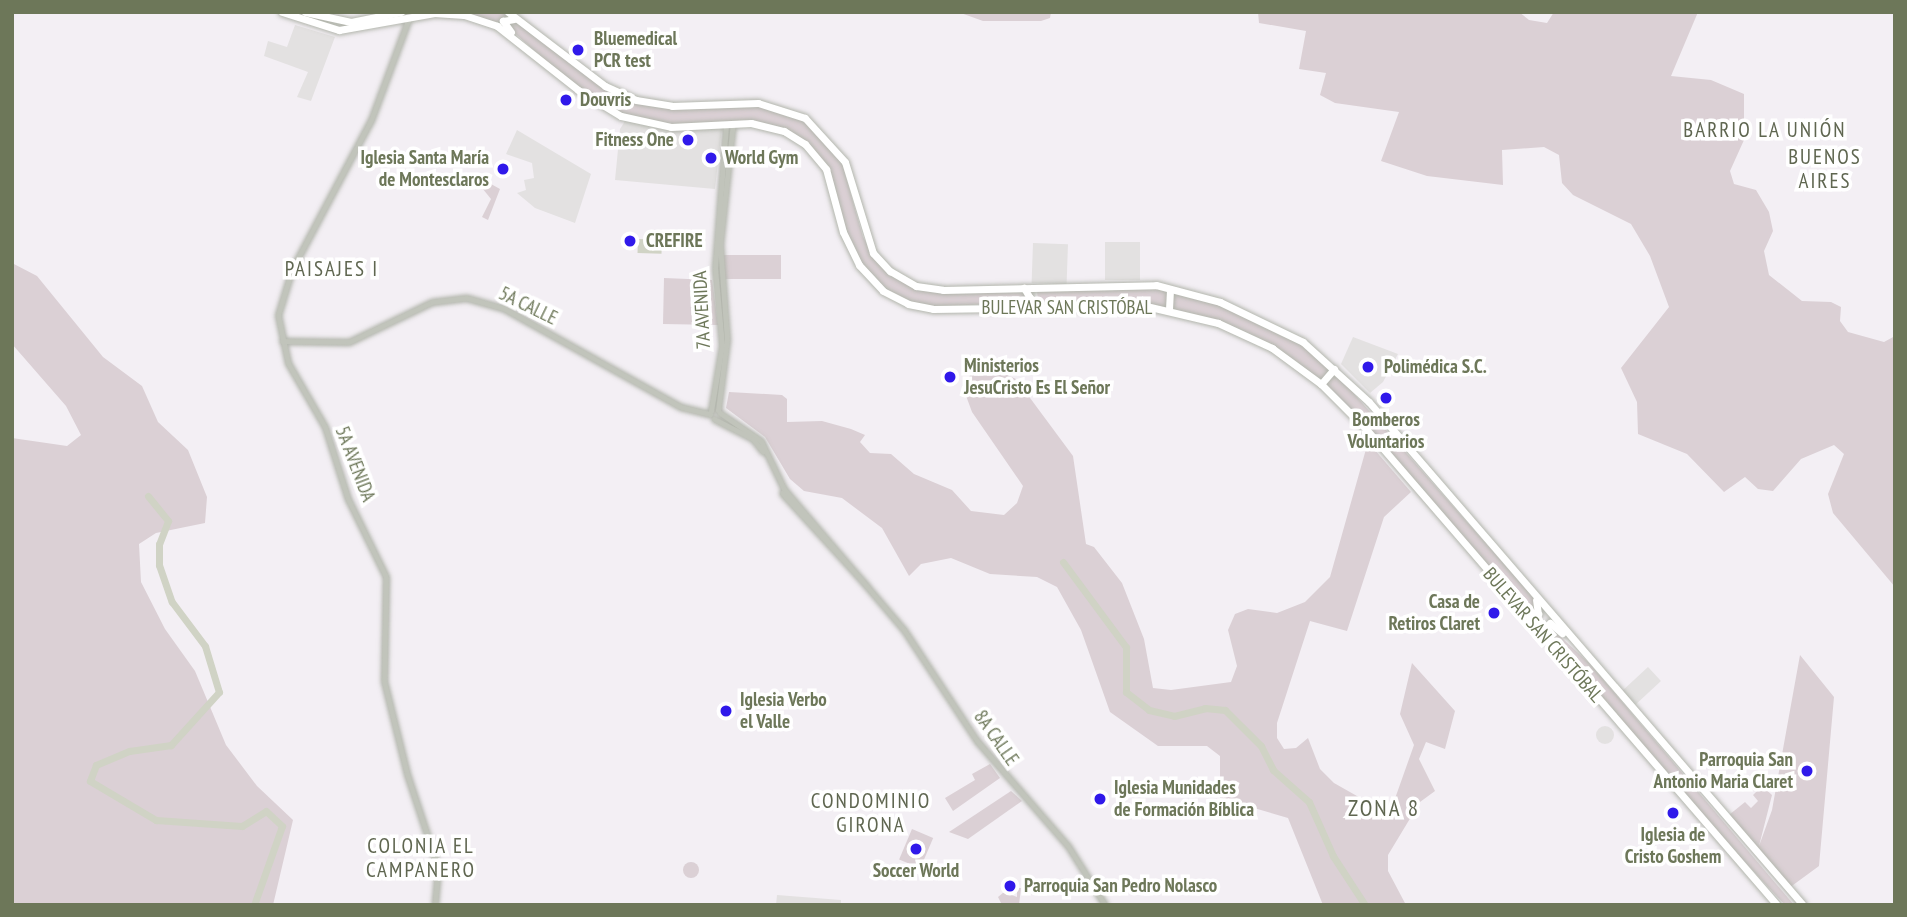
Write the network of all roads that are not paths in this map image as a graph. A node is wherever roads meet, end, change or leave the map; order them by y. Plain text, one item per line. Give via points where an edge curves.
1 (282, 12) edge
2 (305, 12) edge
3 (401, 12) edge
4 (508, 12) edge
5 (412, 15) edge
6 (569, 58) junction
7 (565, 80) junction
8 (730, 124) junction
9 (724, 166) junction
10 (1039, 286) junction
11 (1018, 287) junction
12 (1170, 289) junction
13 (996, 307) junction
14 (1039, 307) junction
15 (1169, 309) junction
16 (282, 341) junction
17 (1334, 369) junction
18 (1321, 384) junction
19 (719, 412) junction
20 (711, 415) junction
21 (765, 453) junction
22 (1503, 555) junction
23 (1486, 569) junction
24 (1591, 659) junction
25 (1576, 672) junction
26 (1776, 903) edge
27 (435, 905) edge
28 (1105, 905) edge
29 (1801, 905) edge

1 - 5 main road, BULEVAR SAN CRISTÓBAL via 339,30
2 - 3 main road via 351,22
4 - 6 main road, BULEVAR SAN CRISTÓBAL
5 - 7 main road, BULEVAR SAN CRISTÓBAL via 451,13 486,20
5 - 16 street, 5A AVENIDA via 371,120 284,286 278,315
6 - 7 main road via 516,20 505,19 506,27
6 - 11 main road, BULEVAR SAN CRISTÓBAL via 615,91 650,104 758,103 794,113 811,123 838,152 851,175 868,244 890,271 929,288
7 - 8 main road, BULEVAR SAN CRISTÓBAL via 598,105 635,121 671,127
8 - 9 street, 7A AVENIDA
8 - 13 main road, BULEVAR SAN CRISTÓBAL via 773,127 812,151 831,182 850,250 883,291 926,309
9 - 19 street, 7A AVENIDA via 719,270 727,356
9 - 20 street, 7A AVENIDA via 715,268 722,345
10 - 11 main road, BULEVAR SAN CRISTÓBAL
10 - 12 main road, BULEVAR SAN CRISTÓBAL via 1138,284
10 - 14 main road via 1035,292
11 - 13 main road via 1029,290 1027,304
12 - 15 main road
12 - 17 main road, BULEVAR SAN CRISTÓBAL via 1212,299 1269,323
13 - 14 main road, BULEVAR SAN CRISTÓBAL
14 - 15 main road, BULEVAR SAN CRISTÓBAL via 1135,304
15 - 18 main road, BULEVAR SAN CRISTÓBAL via 1245,333
16 - 20 street, 5A CALLE via 349,342 432,302 467,298 503,308 681,407
16 - 27 street, 5A AVENIDA via 296,381 328,434 348,499 382,561 387,587 384,681 407,774 438,868
17 - 18 main road
17 - 22 main road, BULEVAR SAN CRISTÓBAL via 1369,402
18 - 23 main road, BULEVAR SAN CRISTÓBAL
19 - 20 street
19 - 21 street, 8A CALLE via 755,435
20 - 21 street via 752,439
21 - 28 street, 8A CALLE via 778,482 904,630 1000,772 1068,846
22 - 23 main road via 1534,596 1538,614 1527,612
22 - 24 main road, BULEVAR SAN CRISTÓBAL
23 - 25 main road, BULEVAR SAN CRISTÓBAL
24 - 25 main road via 1556,625 1547,625 1547,635
24 - 29 main road, BULEVAR SAN CRISTÓBAL
25 - 26 main road, BULEVAR SAN CRISTÓBAL

